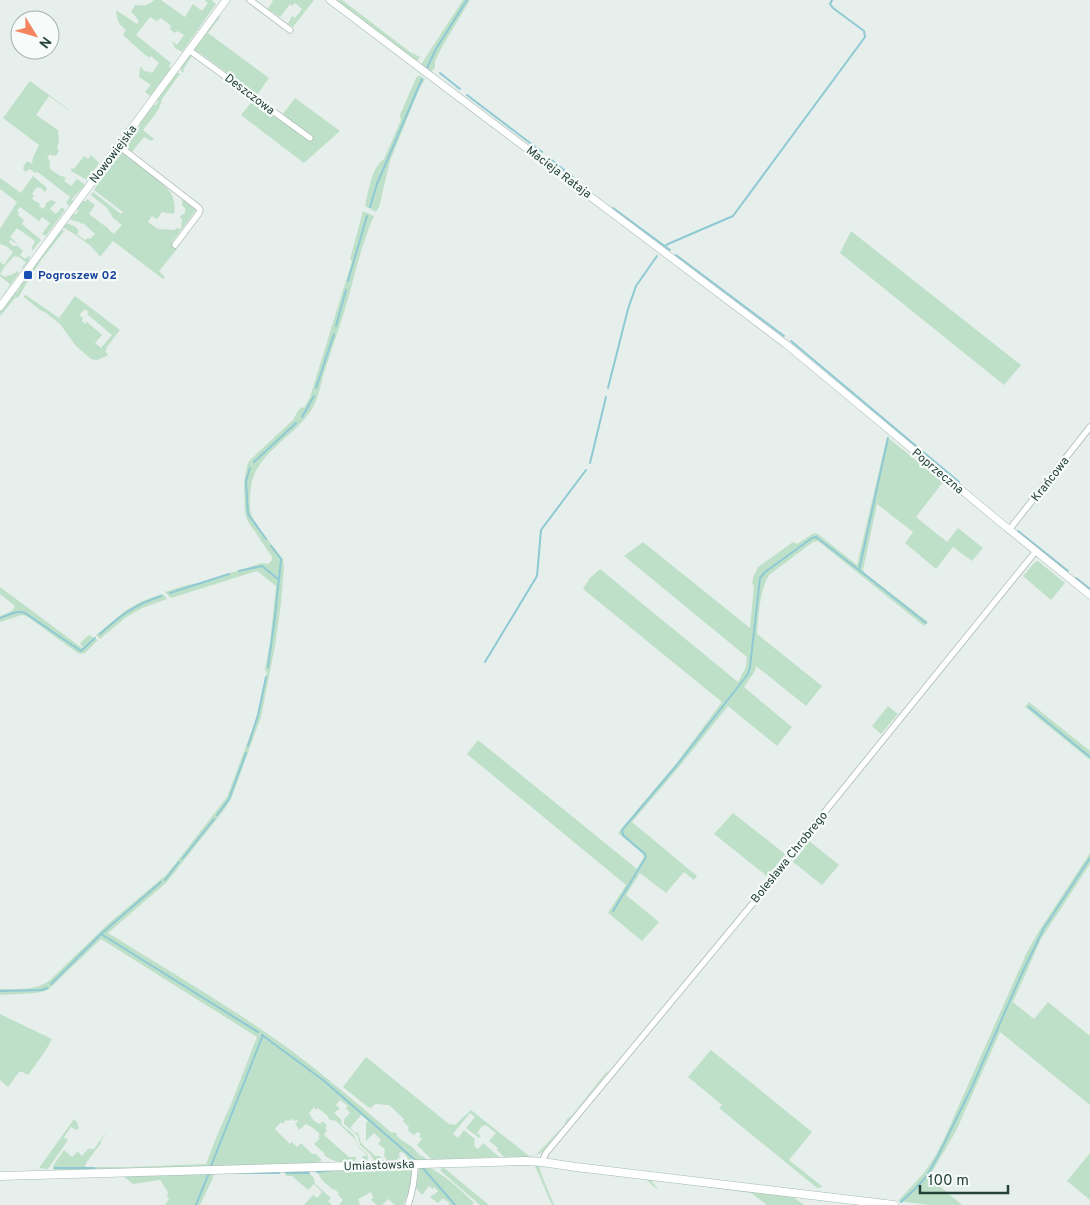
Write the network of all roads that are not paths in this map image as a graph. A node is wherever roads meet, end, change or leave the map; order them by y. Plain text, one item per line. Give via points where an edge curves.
1 (226, 0) edge
2 (250, 0) edge
3 (330, 0) edge
4 (290, 30) dead end
5 (189, 50) junction
6 (310, 138) dead end
7 (119, 146) junction
8 (175, 245) dead end
9 (0, 307) edge
10 (787, 345) joint
11 (1090, 427) edge
12 (1009, 530) junction
13 (1036, 551) junction
14 (1090, 595) edge
15 (542, 1162) junction
16 (415, 1164) junction
17 (0, 1176) edge
18 (408, 1205) edge
19 (894, 1205) edge

1 - 5 street, Nowowiejska
2 - 4 street
3 - 10 street, Macieja Rataja
5 - 6 street, Deszczowa
5 - 7 street, Nowowiejska
7 - 8 street via 199,208 199,213
7 - 9 street, Nowowiejska
10 - 12 street, Poprzeczna
11 - 12 street, Krańcowa
12 - 13 street, Poprzeczna
13 - 14 street, Poprzeczna
13 - 15 street, Bolesława Chrobrego via 768,885 546,1153
15 - 16 main road, Umiastowska
15 - 19 main road, Umiastowska
16 - 17 main road, Umiastowska
16 - 18 street via 414,1186

